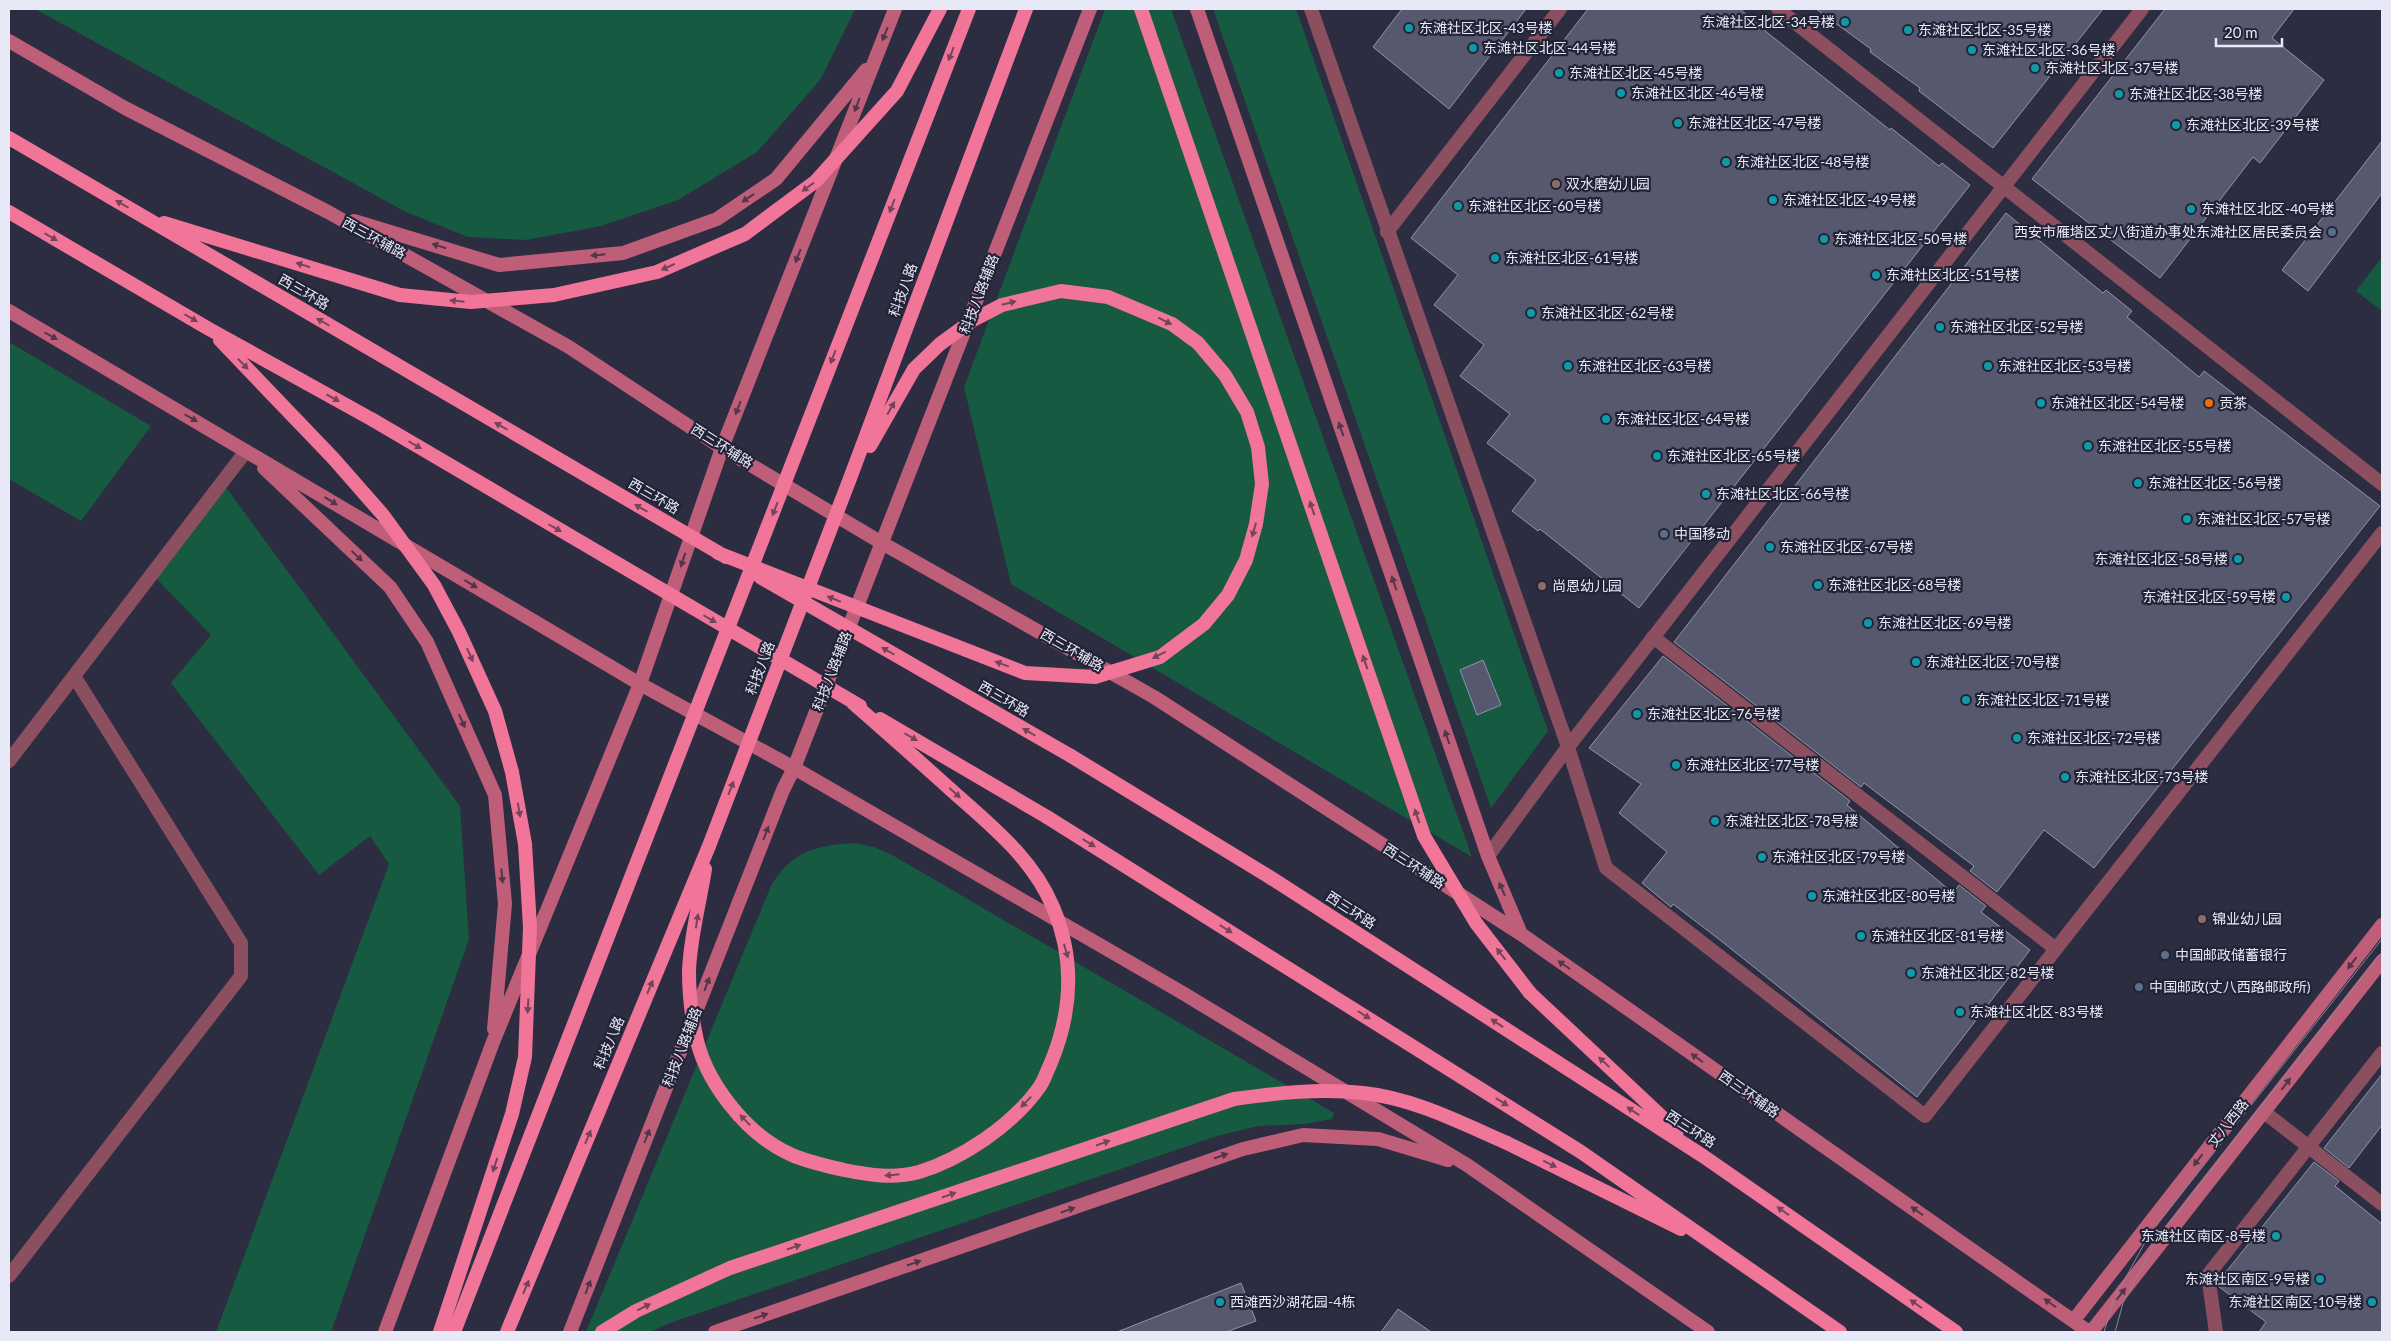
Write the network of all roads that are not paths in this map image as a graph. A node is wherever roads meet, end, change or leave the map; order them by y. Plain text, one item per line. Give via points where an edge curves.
1 (895, 9) edge
2 (940, 9) edge
3 (969, 9) edge
4 (1026, 9) edge
5 (1090, 9) edge
6 (1141, 9) edge
7 (1196, 9) edge
8 (1311, 9) edge
9 (1560, 9) edge
10 (1778, 9) edge
11 (2142, 9) edge
12 (9, 41) edge
13 (874, 60) junction
14 (9, 138) edge
15 (2004, 185) junction
16 (9, 212) edge
17 (328, 212) junction
18 (142, 216) junction
19 (1387, 232) junction
20 (9, 311) edge
21 (210, 329) junction
22 (722, 448) junction
23 (246, 451) junction
24 (849, 481) junction
25 (2382, 484) edge
26 (2382, 534) edge
27 (882, 543) junction
28 (718, 553) junction
29 (1653, 637) junction
30 (74, 676) junction
31 (640, 684) junction
32 (853, 702) junction
33 (1568, 747) junction
34 (9, 761) edge
35 (794, 768) junction
36 (709, 846) junction
37 (1488, 856) junction
38 (2382, 925) edge
39 (1521, 934) junction
40 (2056, 949) junction
41 (2382, 961) edge
42 (493, 1042) junction
43 (2382, 1053) edge
44 (2264, 1112) junction
45 (2309, 1147) junction
46 (1703, 1156) junction
47 (1467, 1165) junction
48 (2382, 1204) edge
49 (1723, 1250) junction
50 (9, 1276) edge
51 (2074, 1320) junction
52 (384, 1332) edge
53 (440, 1332) edge
54 (454, 1332) edge
55 (507, 1332) edge
56 (570, 1332) edge
57 (602, 1332) edge
58 (715, 1332) edge
59 (1708, 1332) edge
60 (1840, 1332) edge
61 (1956, 1332) edge
62 (2090, 1332) edge
63 (2216, 1332) edge

1 -> 13 main road
2 -> 18 highway, bridge via 897,91 816,181 744,234 657,272 554,295 471,302 400,295
3 -> 54 highway, bridge
4 - 24 highway, 科技八路, bridge
5 - 27 main road, 科技八路辅路
46 -> 6 highway, bridge via 1530,993 1476,923 1424,836
37 -> 7 main road
8 - 19 street
9 - 19 street
10 - 15 street
11 - 15 street
12 - 17 main road, 西三环辅路 via 125,108
13 -> 17 main road via 776,179 718,219 624,253 499,265
13 -> 22 main road
18 -> 14 highway, 西三环路
15 - 25 street
15 - 29 street
16 -> 21 highway
17 - 22 main road, 西三环辅路 via 569,347
28 -> 18 highway, 西三环路, bridge
19 - 33 street
20 -> 23 main road
21 -> 32 highway, bridge via 373,420
21 -> 53 highway, bridge via 334,458 383,515 434,584 495,711 512,772 525,844 530,927 525,1057 512,1114
22 - 27 main road, 西三环辅路
22 -> 31 main road
23 - 30 street
23 -> 31 main road
23 -> 42 main road via 390,587 427,642 495,795 504,904
24 -> 28 highway, bridge via 914,369 940,344 973,320 1002,305 1061,291 1108,297 1139,308 1172,324 1198,343 1225,375 1247,412 1258,447 1262,484 1246,560 1228,595 1204,624 1160,656 1095,677 1025,673
36 -> 24 highway, 科技八路, bridge
26 - 40 street
27 - 35 main road, 科技八路辅路
27 - 39 main road, 西三环辅路 via 1154,697
46 -> 28 highway, 西三环路, bridge via 1268,876 1071,756
29 - 33 street
29 - 40 street
30 - 34 street
30 - 50 street via 241,943 241,976
31 - 35 main road
31 - 42 main road
32 -> 36 highway, bridge via 1007,840 1031,867 1053,907 1069,960 1068,1001 1057,1048 1040,1088 1009,1120 971,1149 919,1172 876,1176 791,1155 761,1136 718,1086 695,1033 689,970
32 -> 49 highway, bridge via 1047,817 1581,1152
33 - 37 street
33 - 40 street via 1606,868 1925,1116
35 - 47 main road via 1189,997
56 -> 35 main road, 科技八路辅路
55 -> 36 highway, 科技八路, bridge
39 -> 37 main road
38 -> 51 main road, 丈八西路
51 -> 39 main road, 西三环辅路
44 -> 41 main road, 丈八西路
42 - 52 main road
43 - 45 street
44 - 45 street
62 -> 44 main road, 丈八西路
45 - 48 street
45 - 63 street via 2208,1275
61 -> 46 highway, 西三环路
58 -> 47 main road via 1243,1149 1303,1135 1378,1139
47 - 59 main road
57 -> 49 highway, bridge via 636,1311 730,1268 1234,1099 1293,1090 1364,1092 1424,1108 1507,1143
49 - 60 highway
51 - 62 main road, 西三环辅路

